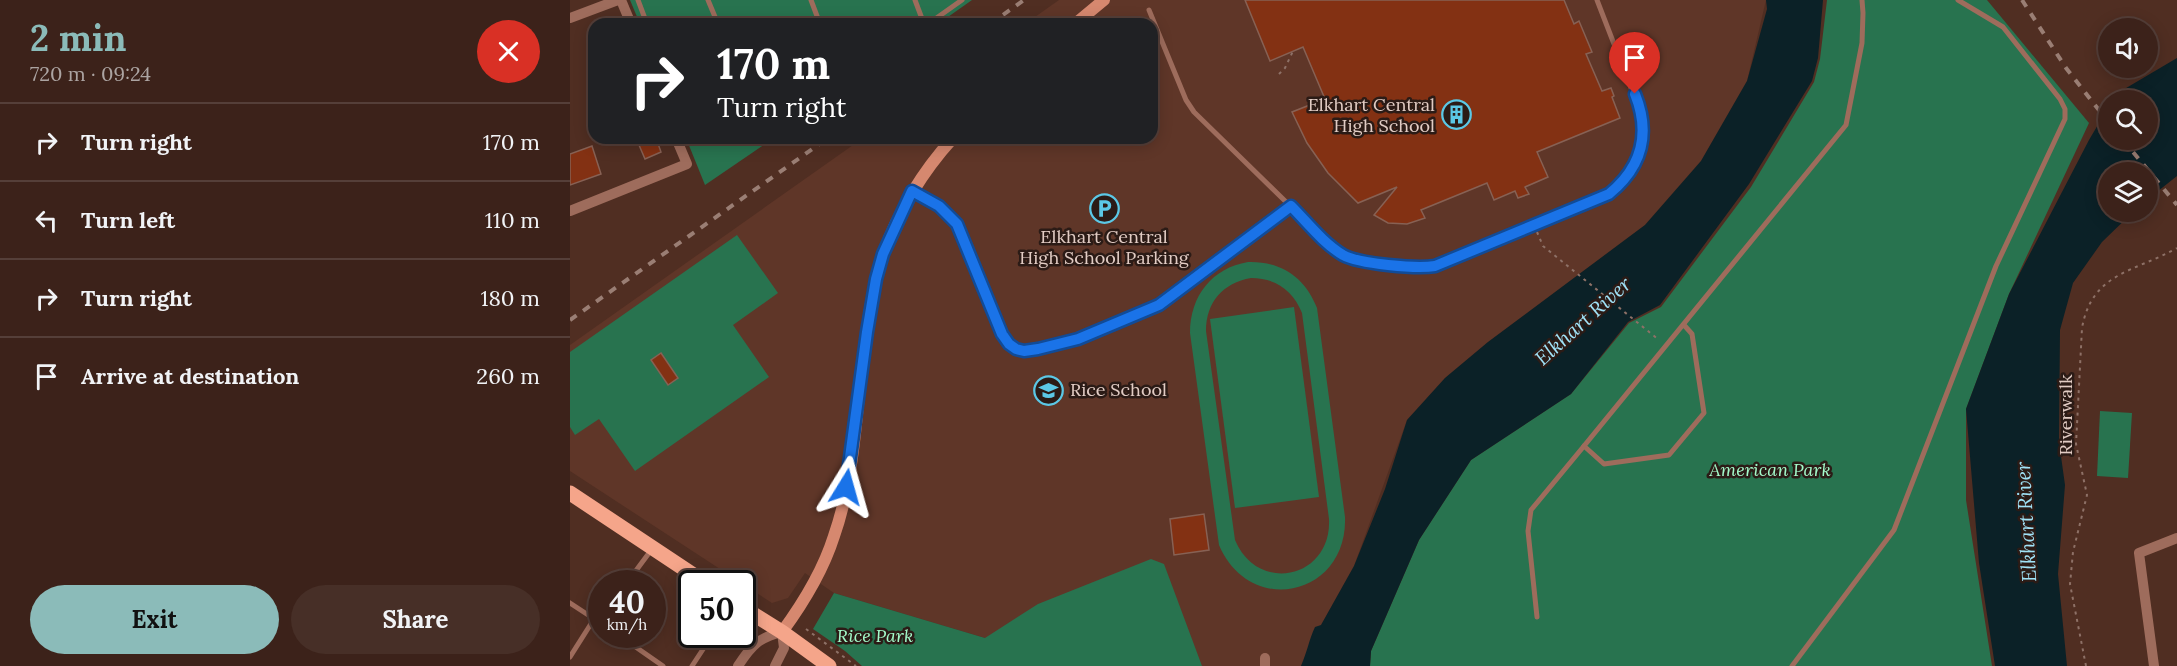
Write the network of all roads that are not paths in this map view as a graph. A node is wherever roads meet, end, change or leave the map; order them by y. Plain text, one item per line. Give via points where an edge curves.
1 (619, 0) edge
2 (638, 0) edge
3 (708, 0) edge
4 (811, 0) edge
5 (915, 0) edge
6 (962, 0) edge
7 (1104, 0) edge
8 (1597, 0) edge
9 (1862, 0) edge
10 (1958, 0) edge
11 (1149, 10) dead end
12 (570, 18) edge
13 (628, 18) edge
14 (646, 18) edge
15 (716, 18) edge
16 (818, 18) edge
17 (923, 18) edge
18 (935, 18) edge
19 (1083, 18) edge
20 (1152, 18) edge
21 (1158, 32) edge
22 (679, 144) edge
23 (948, 144) edge
24 (912, 191) junction
25 (1291, 206) junction
26 (570, 211) edge
27 (1684, 325) junction
28 (1584, 446) junction
29 (570, 493) edge
30 (2177, 538) edge
31 (653, 548) junction
32 (636, 570) edge
33 (686, 570) edge
34 (570, 603) edge
35 (588, 614) edge
36 (756, 616) edge
37 (1537, 617) dead end
38 (782, 632) junction
39 (588, 635) edge
40 (637, 648) edge
41 (704, 648) edge
42 (570, 657) edge
43 (663, 666) edge
44 (692, 666) edge
45 (738, 666) edge
46 (775, 666) edge
47 (830, 666) edge
48 (1792, 666) edge
49 (2154, 666) edge

1 - 12 street
1 - 13 street
2 - 14 lane
3 - 15 lane
4 - 16 lane
5 - 17 lane
6 - 18 lane
7 - 19 main road
8 - 25 lane via 1643,119 1639,155 1623,183 1609,194 1435,266 1414,268 1343,255
9 - 27 lane via 1862,43 1846,125
10 - 48 lane via 2002,27 2060,99 2065,119 1996,266 1894,530
11 - 20 lane
21 - 25 lane via 1194,112
22 - 26 street via 687,164
23 - 24 main road
24 - 25 lane via 939,206 957,224 1002,334 1009,344 1024,351 1078,339 1159,305
24 - 38 main road via 876,279 849,473 835,535 810,590
27 - 28 lane
27 - 28 lane via 1692,334 1704,413 1669,454 1604,464
28 - 37 lane via 1531,510 1528,531
29 - 31 main road
30 - 49 street via 2139,553
31 - 32 lane
31 - 33 main road
34 - 35 lane
36 - 38 main road
38 - 45 street via 766,635
38 - 46 street via 784,648
38 - 47 main road
39 - 42 lane
40 - 43 lane
41 - 44 lane

